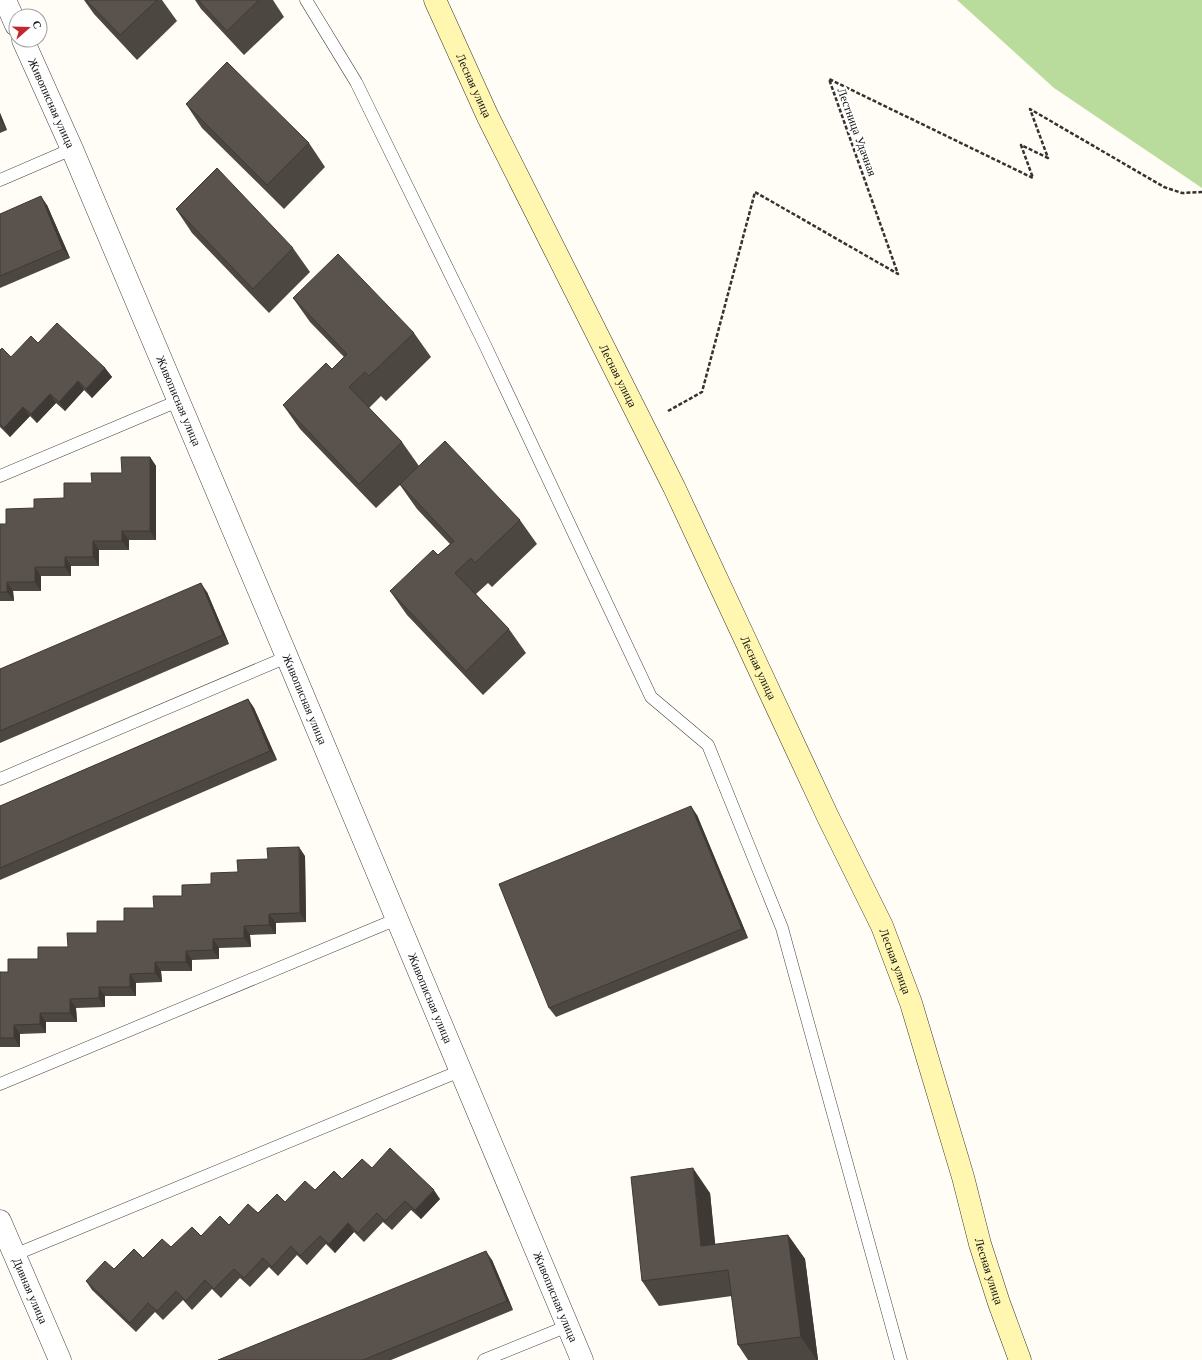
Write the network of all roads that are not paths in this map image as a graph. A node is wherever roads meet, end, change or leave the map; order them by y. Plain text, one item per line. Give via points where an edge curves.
1 (306, 0) edge
2 (435, 0) edge
3 (27, 48) edge
4 (72, 149) junction
5 (0, 180) edge
6 (178, 401) junction
7 (0, 476) edge
8 (287, 657) junction
9 (0, 779) edge
10 (397, 919) junction
11 (460, 1071) junction
12 (0, 1084) edge
13 (0, 1221) edge
14 (14, 1255) junction
15 (568, 1326) junction
16 (60, 1360) edge
17 (484, 1360) edge
18 (582, 1360) edge
19 (901, 1360) edge
20 (1020, 1360) edge

1 - 19 lane via 356,82 485,345 652,697 708,745 782,928
2 - 20 main road, Лесная улица via 488,117 674,488 882,926 911,1003 980,1244
3 - 4 street, Живописная улица
4 - 5 lane
4 - 6 street, Живописная улица
6 - 7 lane
6 - 8 street, Живописная улица
8 - 9 lane
8 - 10 street, Живописная улица
10 - 11 street, Живописная улица
10 - 12 lane
11 - 14 lane
11 - 15 street, Живописная улица
13 - 14 street, Дивная улица
14 - 16 street, Дивная улица
15 - 17 lane
15 - 18 street, Живописная улица

